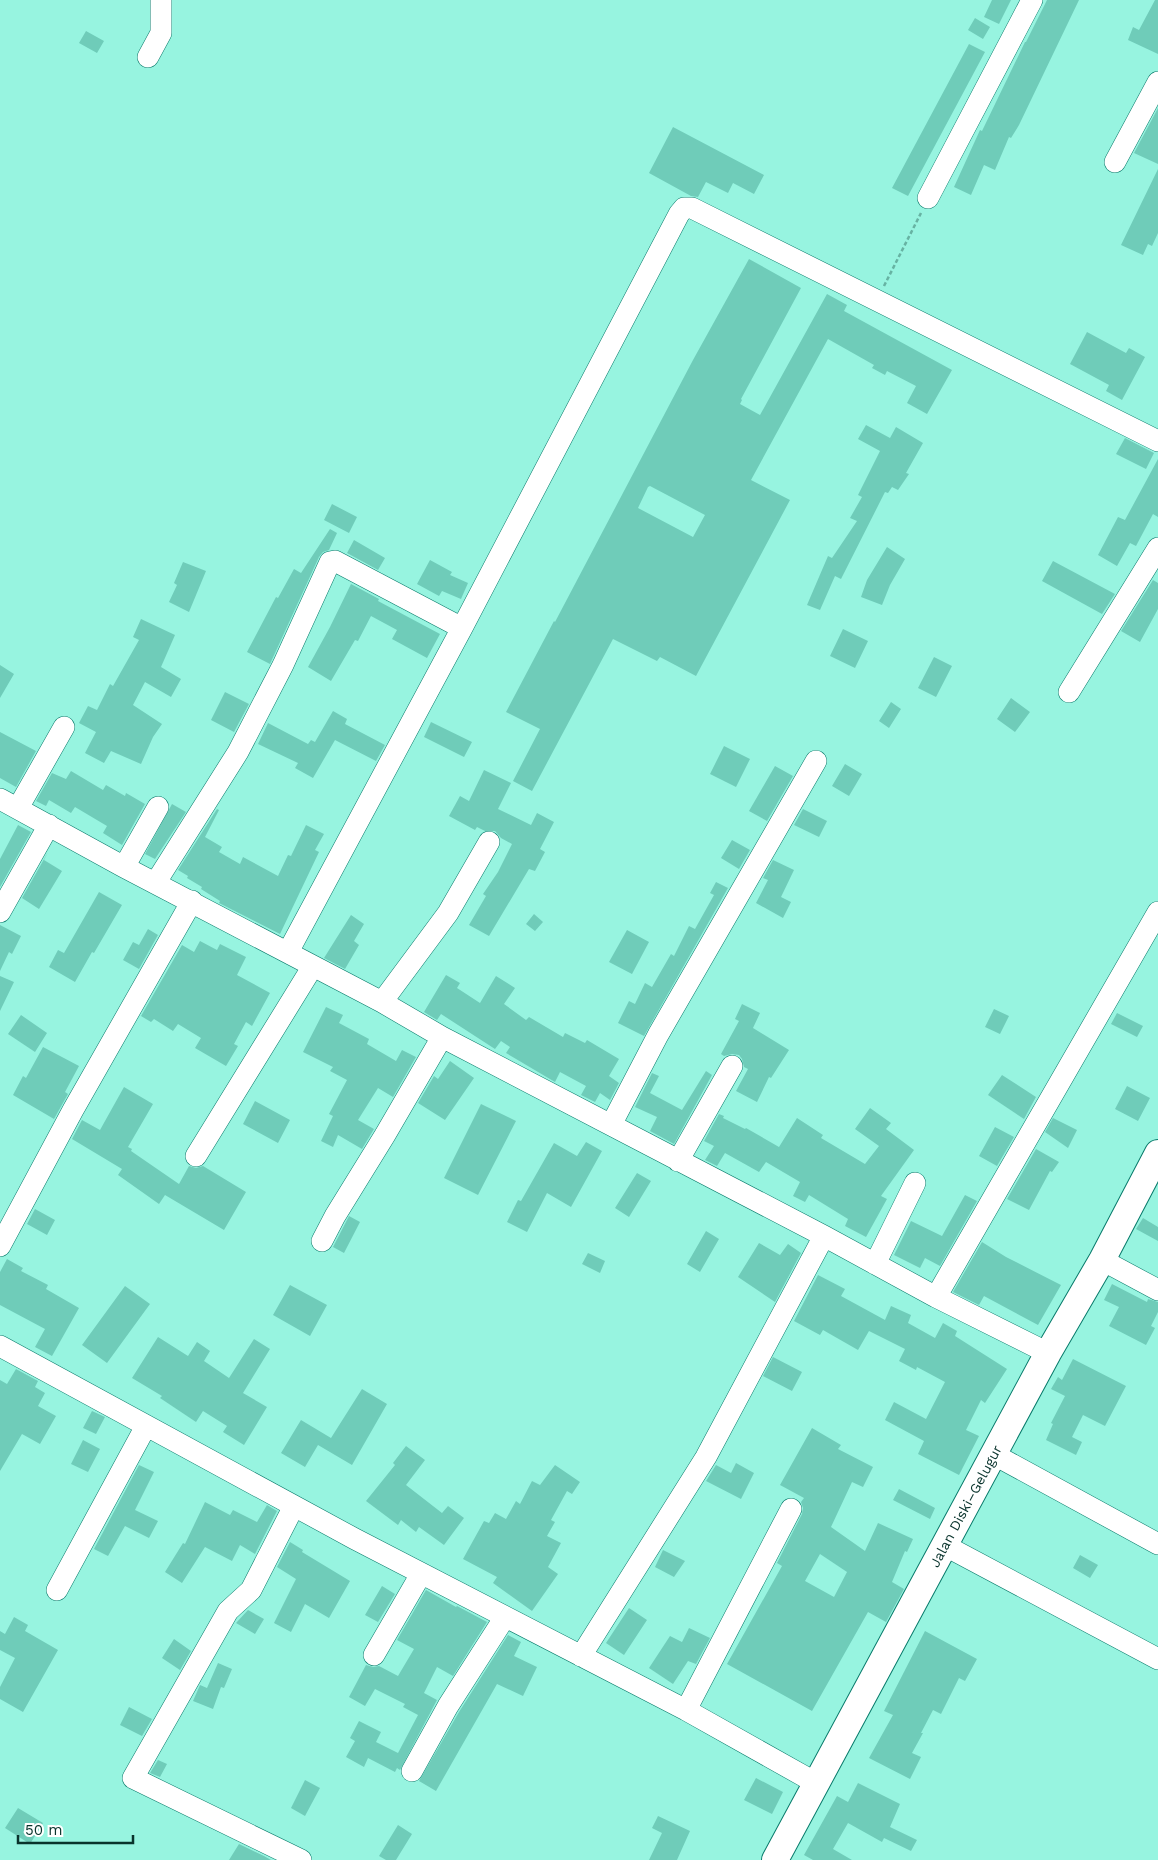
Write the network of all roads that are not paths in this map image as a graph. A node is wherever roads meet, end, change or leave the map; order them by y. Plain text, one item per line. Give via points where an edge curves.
1 (161, 0) edge
2 (1032, 0) edge
3 (148, 58) dead end
4 (1158, 82) edge
5 (1115, 162) dead end
6 (928, 198) road end
7 (1158, 441) edge
8 (1158, 548) edge
9 (462, 628) junction
10 (1069, 692) dead end
11 (64, 727) dead end
12 (816, 761) dead end
13 (6, 805) edge
14 (158, 807) dead end
15 (49, 825) junction
16 (489, 842) dead end
17 (124, 866) junction
18 (156, 882) junction
19 (192, 902) junction
20 (0, 912) edge
21 (1158, 912) edge
22 (288, 952) junction
23 (313, 966) junction
24 (382, 1002) junction
25 (442, 1036) junction
26 (732, 1066) dead end
27 (611, 1124) junction
28 (1158, 1153) edge
29 (196, 1156) dead end
30 (678, 1161) junction
31 (915, 1183) dead end
32 (824, 1236) junction
33 (322, 1240) dead end
34 (0, 1246) edge
35 (1102, 1260) junction
36 (874, 1264) junction
37 (1158, 1290) edge
38 (936, 1297) junction
39 (0, 1346) edge
40 (1048, 1353) junction
41 (146, 1426) junction
42 (993, 1454) junction
43 (294, 1506) junction
44 (791, 1509) dead end
45 (1158, 1544) edge
46 (944, 1545) junction
47 (421, 1574) junction
48 (58, 1590) dead end
49 (505, 1617) junction
50 (374, 1655) dead end
51 (581, 1656) junction
52 (1158, 1659) edge
53 (686, 1710) junction
54 (412, 1771) dead end
55 (816, 1783) junction
56 (301, 1860) edge
57 (775, 1860) edge

1 - 3 street via 161,33
2 - 6 street
4 - 5 street
7 - 9 street via 692,208 684,208
8 - 10 street
9 - 18 street via 331,561 238,752
9 - 22 street
11 - 13 street
12 - 27 street via 658,1035
13 - 15 street
14 - 17 street
15 - 17 street
15 - 20 street
16 - 24 street via 448,913
17 - 18 street
18 - 19 street
19 - 22 street
19 - 34 street via 73,1110
21 - 38 street
22 - 23 street
23 - 24 street
23 - 29 street
24 - 25 street
25 - 27 street
25 - 33 street
26 - 30 street
27 - 30 street
28 - 35 main road, Jalan Diski–Gelugur
30 - 32 street
31 - 36 street
32 - 36 street
32 - 51 street via 706,1457
35 - 37 street
35 - 40 main road, Jalan Diski–Gelugur
36 - 38 street
38 - 40 street
39 - 41 street
40 - 42 main road, Jalan Diski–Gelugur
41 - 43 street
41 - 48 street
42 - 45 street
42 - 46 main road, Jalan Diski–Gelugur
43 - 47 street
43 - 56 street via 251,1590 228,1611 133,1778
44 - 53 street
46 - 52 street
46 - 55 main road, Jalan Diski–Gelugur
47 - 49 street
47 - 50 street
49 - 51 street
49 - 54 street via 448,1706
51 - 53 street
53 - 55 street
55 - 57 main road, Jalan Diski–Gelugur

